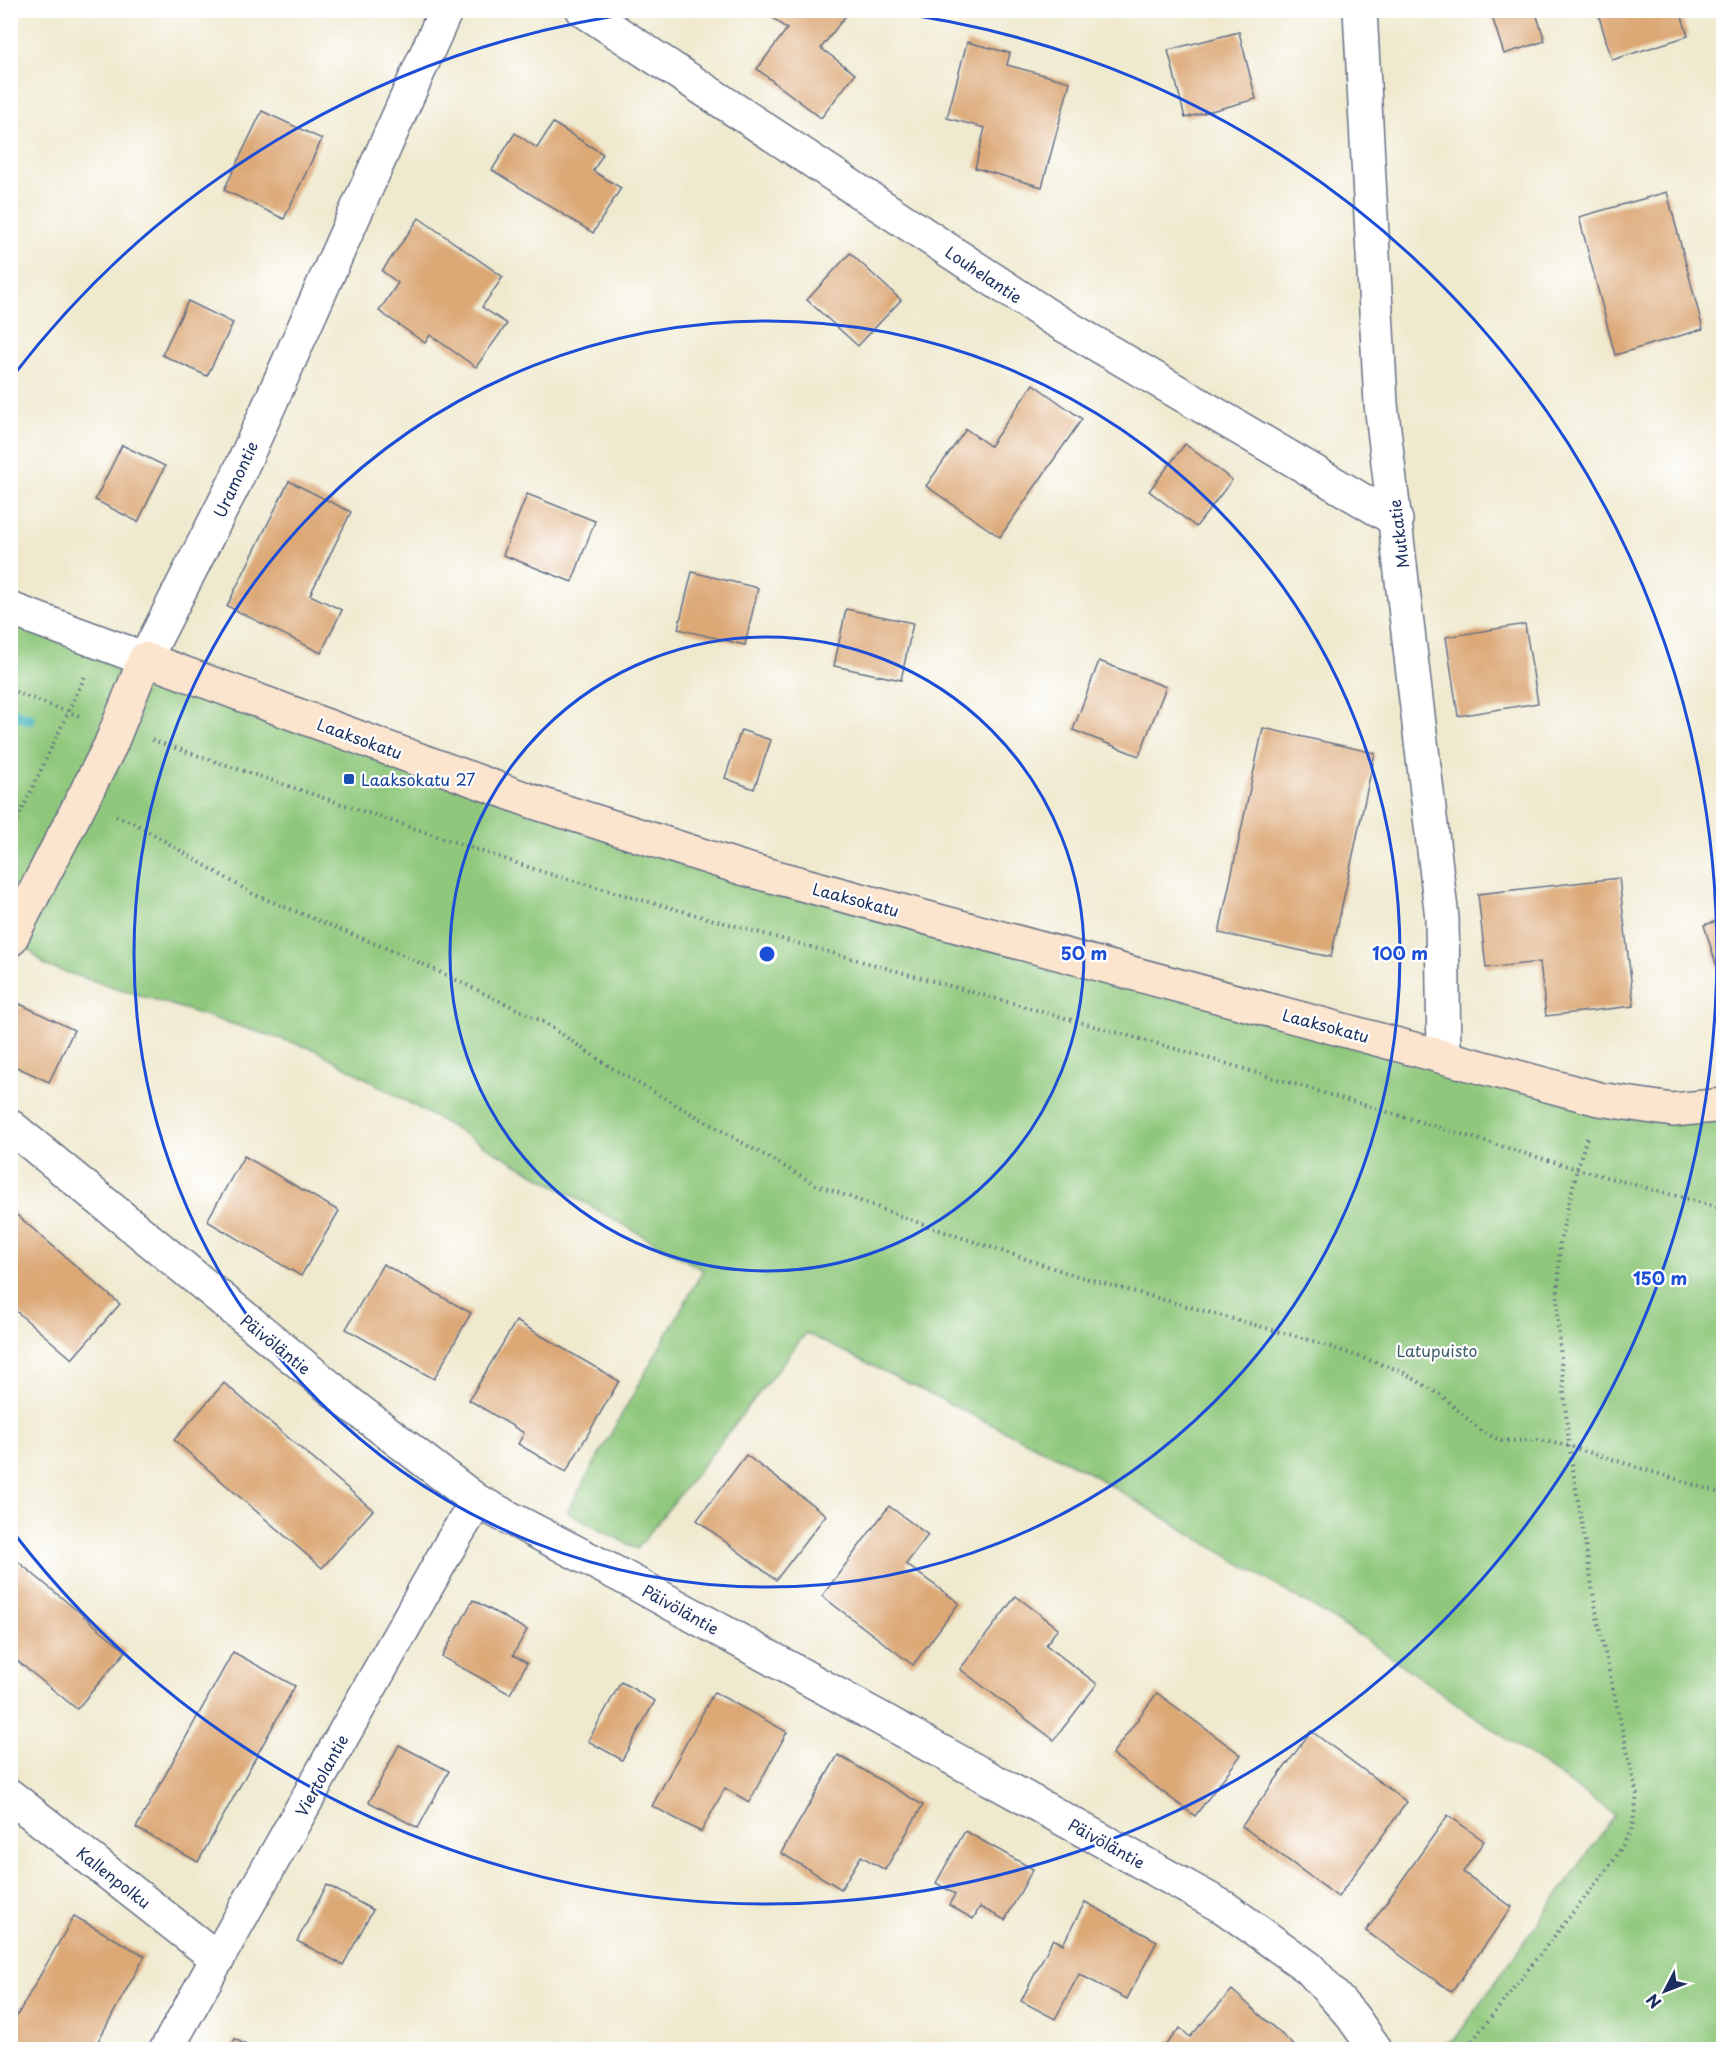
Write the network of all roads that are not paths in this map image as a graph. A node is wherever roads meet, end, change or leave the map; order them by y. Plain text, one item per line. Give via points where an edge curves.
1 (446, 10) edge
2 (583, 10) edge
3 (1360, 10) edge
4 (1396, 520) junction
5 (10, 609) edge
6 (145, 659) junction
7 (10, 940) edge
8 (1444, 1057) junction
9 (1724, 1105) edge
10 (10, 1126) edge
11 (477, 1501) junction
12 (10, 1796) edge
13 (218, 1959) junction
14 (166, 2049) edge
15 (1376, 2049) edge

1 - 6 street, Uramontie via 235,482
2 - 4 street, Louhelantie via 1050,317
3 - 4 street, Mutkatie via 1381,404
4 - 8 street, Mutkatie via 1442,918
5 - 6 street, Laaksokatu
6 - 7 street, Uramontie via 110,746
6 - 8 street, Laaksokatu via 534,802 742,868
8 - 9 street, Laaksokatu via 1599,1099 1673,1110
10 - 11 street, Päivöläntie via 349,1403
11 - 13 street, Viertolantie
11 - 15 street, Päivöläntie via 629,1580 1225,1908 1309,1968
12 - 13 street, Kallenpolku
13 - 14 street, Viertolantie

